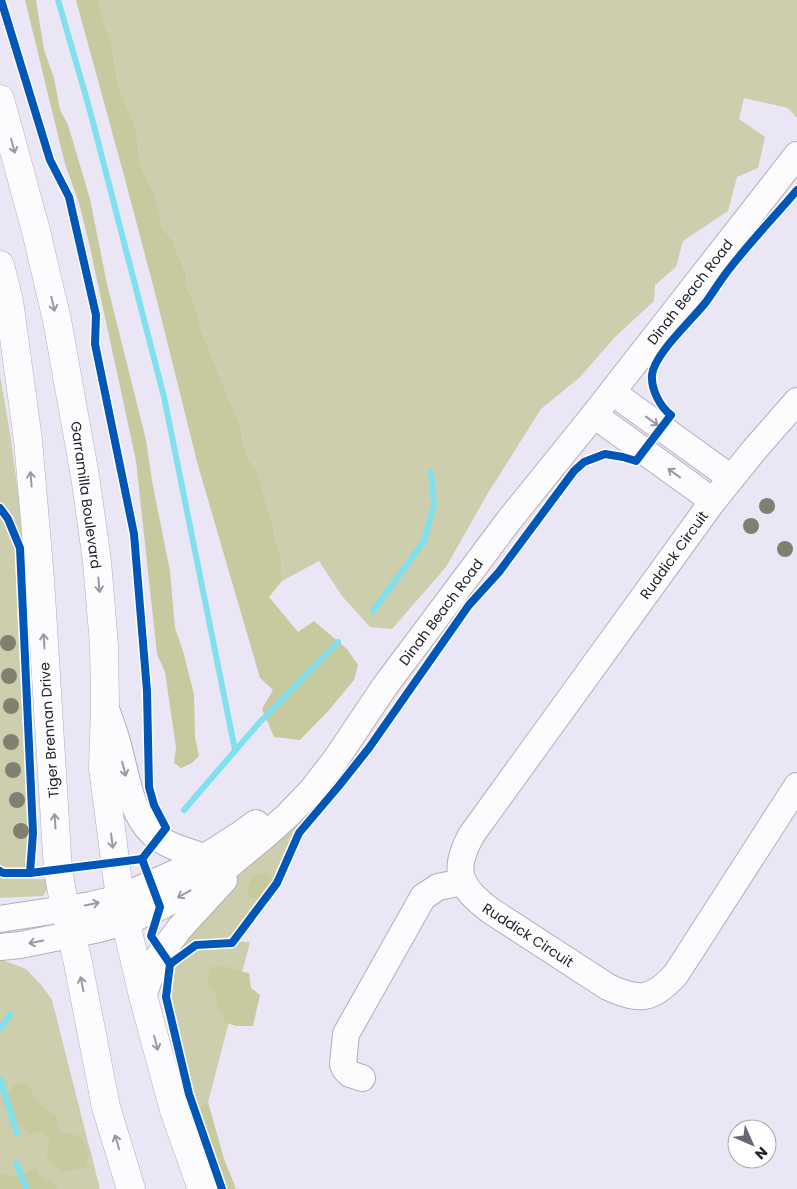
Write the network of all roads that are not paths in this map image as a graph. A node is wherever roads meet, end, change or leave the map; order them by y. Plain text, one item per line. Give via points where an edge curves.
1 (0, 99) edge
2 (797, 155) edge
3 (0, 265) edge
4 (612, 392) junction
5 (797, 401) edge
6 (594, 415) junction
7 (731, 478) junction
8 (713, 501) junction
9 (105, 706) junction
10 (357, 729) junction
11 (797, 786) edge
12 (268, 834) junction
13 (205, 857) junction
14 (463, 882) junction
15 (65, 908) junction
16 (122, 910) junction
17 (0, 919) edge
18 (71, 935) junction
19 (0, 947) edge
20 (143, 996) junction
21 (362, 1078) dead end
22 (131, 1189) edge
23 (202, 1189) edge

1 -> 9 main road, Garramilla Boulevard via 55,311 86,476 104,645
2 - 4 street, Dinah Beach Road
15 -> 3 main road, Tiger Brennan Drive via 58,870 28,440 9,301
4 - 6 street, Dinah Beach Road
4 -> 7 street
5 - 7 street, Ruddick Circuit
8 -> 6 street, Ruddick Circuit
6 - 10 street, Dinah Beach Road via 504,527
7 - 8 street, Ruddick Circuit
8 - 14 street, Ruddick Circuit via 472,834 462,855
9 -> 13 street via 138,816 152,833 171,846
9 -> 16 main road, Garramilla Boulevard via 103,768
10 - 12 street, Dinah Beach Road via 312,790
10 - 13 street via 264,816
11 - 14 street, Ruddick Circuit via 676,974 651,994 637,997 608,987 491,911
12 -> 16 street, Dinah Beach Road via 227,867 160,907
12 - 20 street via 179,929 156,960
13 - 16 street
14 - 21 street via 438,887 423,897 346,1034 343,1064 350,1074
15 -> 16 street, Dinah Beach Road via 91,904
15 - 17 street, Dinah Beach Road
15 - 18 main road, Tiger Brennan Drive
16 - 18 street, Dinah Beach Road
16 - 20 main road
18 -> 19 street, Dinah Beach Road
22 -> 18 main road, Tiger Brennan Drive via 106,1106
20 -> 23 main road via 174,1110

